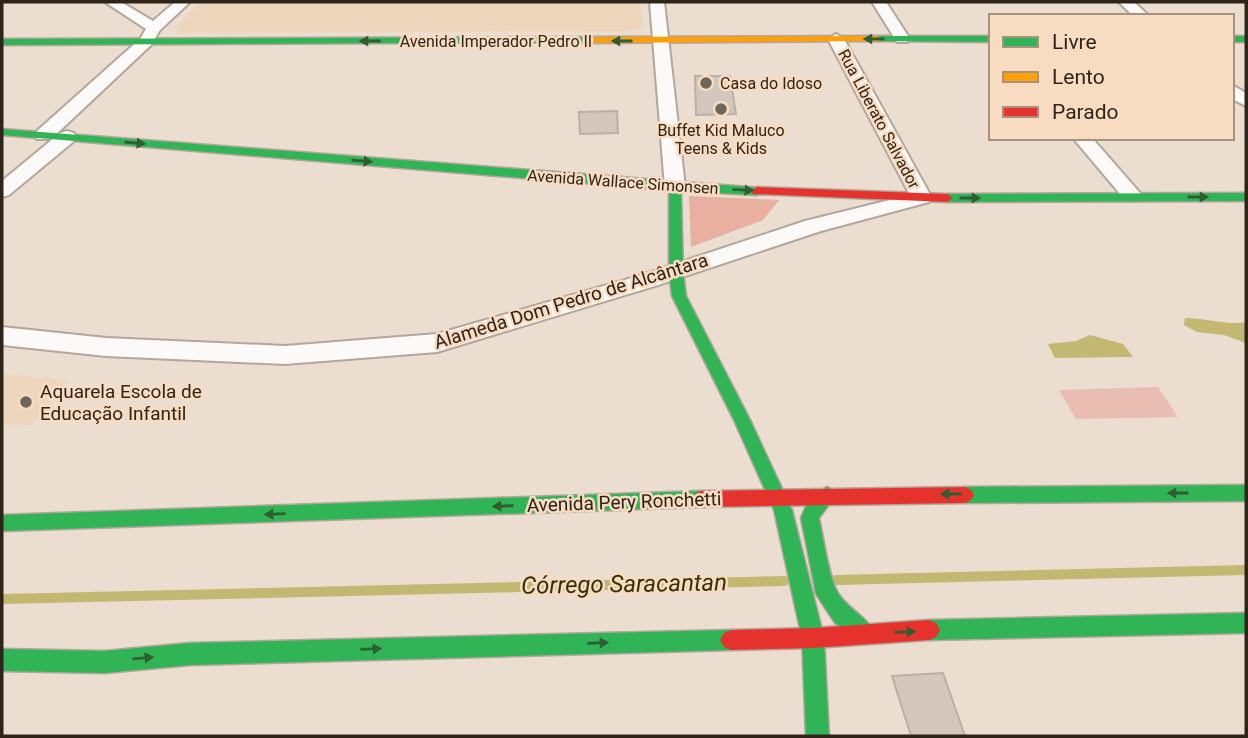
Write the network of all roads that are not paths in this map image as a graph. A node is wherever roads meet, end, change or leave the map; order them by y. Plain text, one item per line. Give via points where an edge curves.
1 (112, 2) edge
2 (657, 2) edge
3 (879, 2) edge
4 (1126, 2) edge
5 (180, 4) edge
6 (1140, 14) edge
7 (134, 15) junction
8 (150, 35) junction
9 (836, 39) junction
10 (902, 39) junction
11 (989, 39) edge
12 (661, 41) junction
13 (2, 42) edge
14 (2, 132) edge
15 (44, 135) junction
16 (67, 137) junction
17 (1084, 140) edge
18 (675, 187) junction
19 (2, 191) edge
20 (1133, 197) junction
21 (1246, 197) edge
22 (922, 198) junction
23 (676, 272) junction
24 (2, 336) edge
25 (1246, 493) edge
26 (827, 495) junction
27 (777, 496) junction
28 (2, 523) edge
29 (1246, 622) edge
30 (864, 633) junction
31 (813, 638) junction
32 (2, 660) edge
33 (106, 662) junction
34 (2, 670) edge
35 (818, 736) edge

1 - 7 street
2 - 12 street
3 - 10 street
4 - 6 street
5 - 7 street
5 - 8 street
7 - 8 street
12 -> 8 street, Avenida Imperador Pedro II
8 - 13 street, Avenida Imperador Pedro II
8 - 15 street
10 -> 9 street, Avenida Imperador Pedro II
9 - 12 street, Avenida Imperador Pedro II
9 - 22 street, Rua Liberato Salvador
10 - 11 street, Avenida Imperador Pedro II
12 - 18 street
14 - 15 street, Avenida Wallace Simonsen
15 - 16 street, Avenida Wallace Simonsen
16 -> 18 street, Avenida Wallace Simonsen
16 - 19 street
17 - 20 street
18 -> 22 street, Avenida Wallace Simonsen
18 - 23 street
20 -> 21 street, Avenida Wallace Simonsen
22 -> 20 street, Avenida Wallace Simonsen
22 - 23 street, Alameda Dom Pedro de Alcântara via 813,226
23 - 24 street, Alameda Dom Pedro de Alcântara via 437,343 362,351 285,355 106,347
23 - 27 street via 679,296
25 -> 26 street, Avenida Pery Ronchetti
26 - 27 street, Avenida Pery Ronchetti
26 - 30 street via 810,518 826,594 842,616
27 -> 28 street, Avenida Pery Ronchetti
27 - 31 street
30 -> 29 street
30 - 31 street
33 -> 31 street via 190,654
31 - 35 street
32 - 33 street
33 - 34 street

